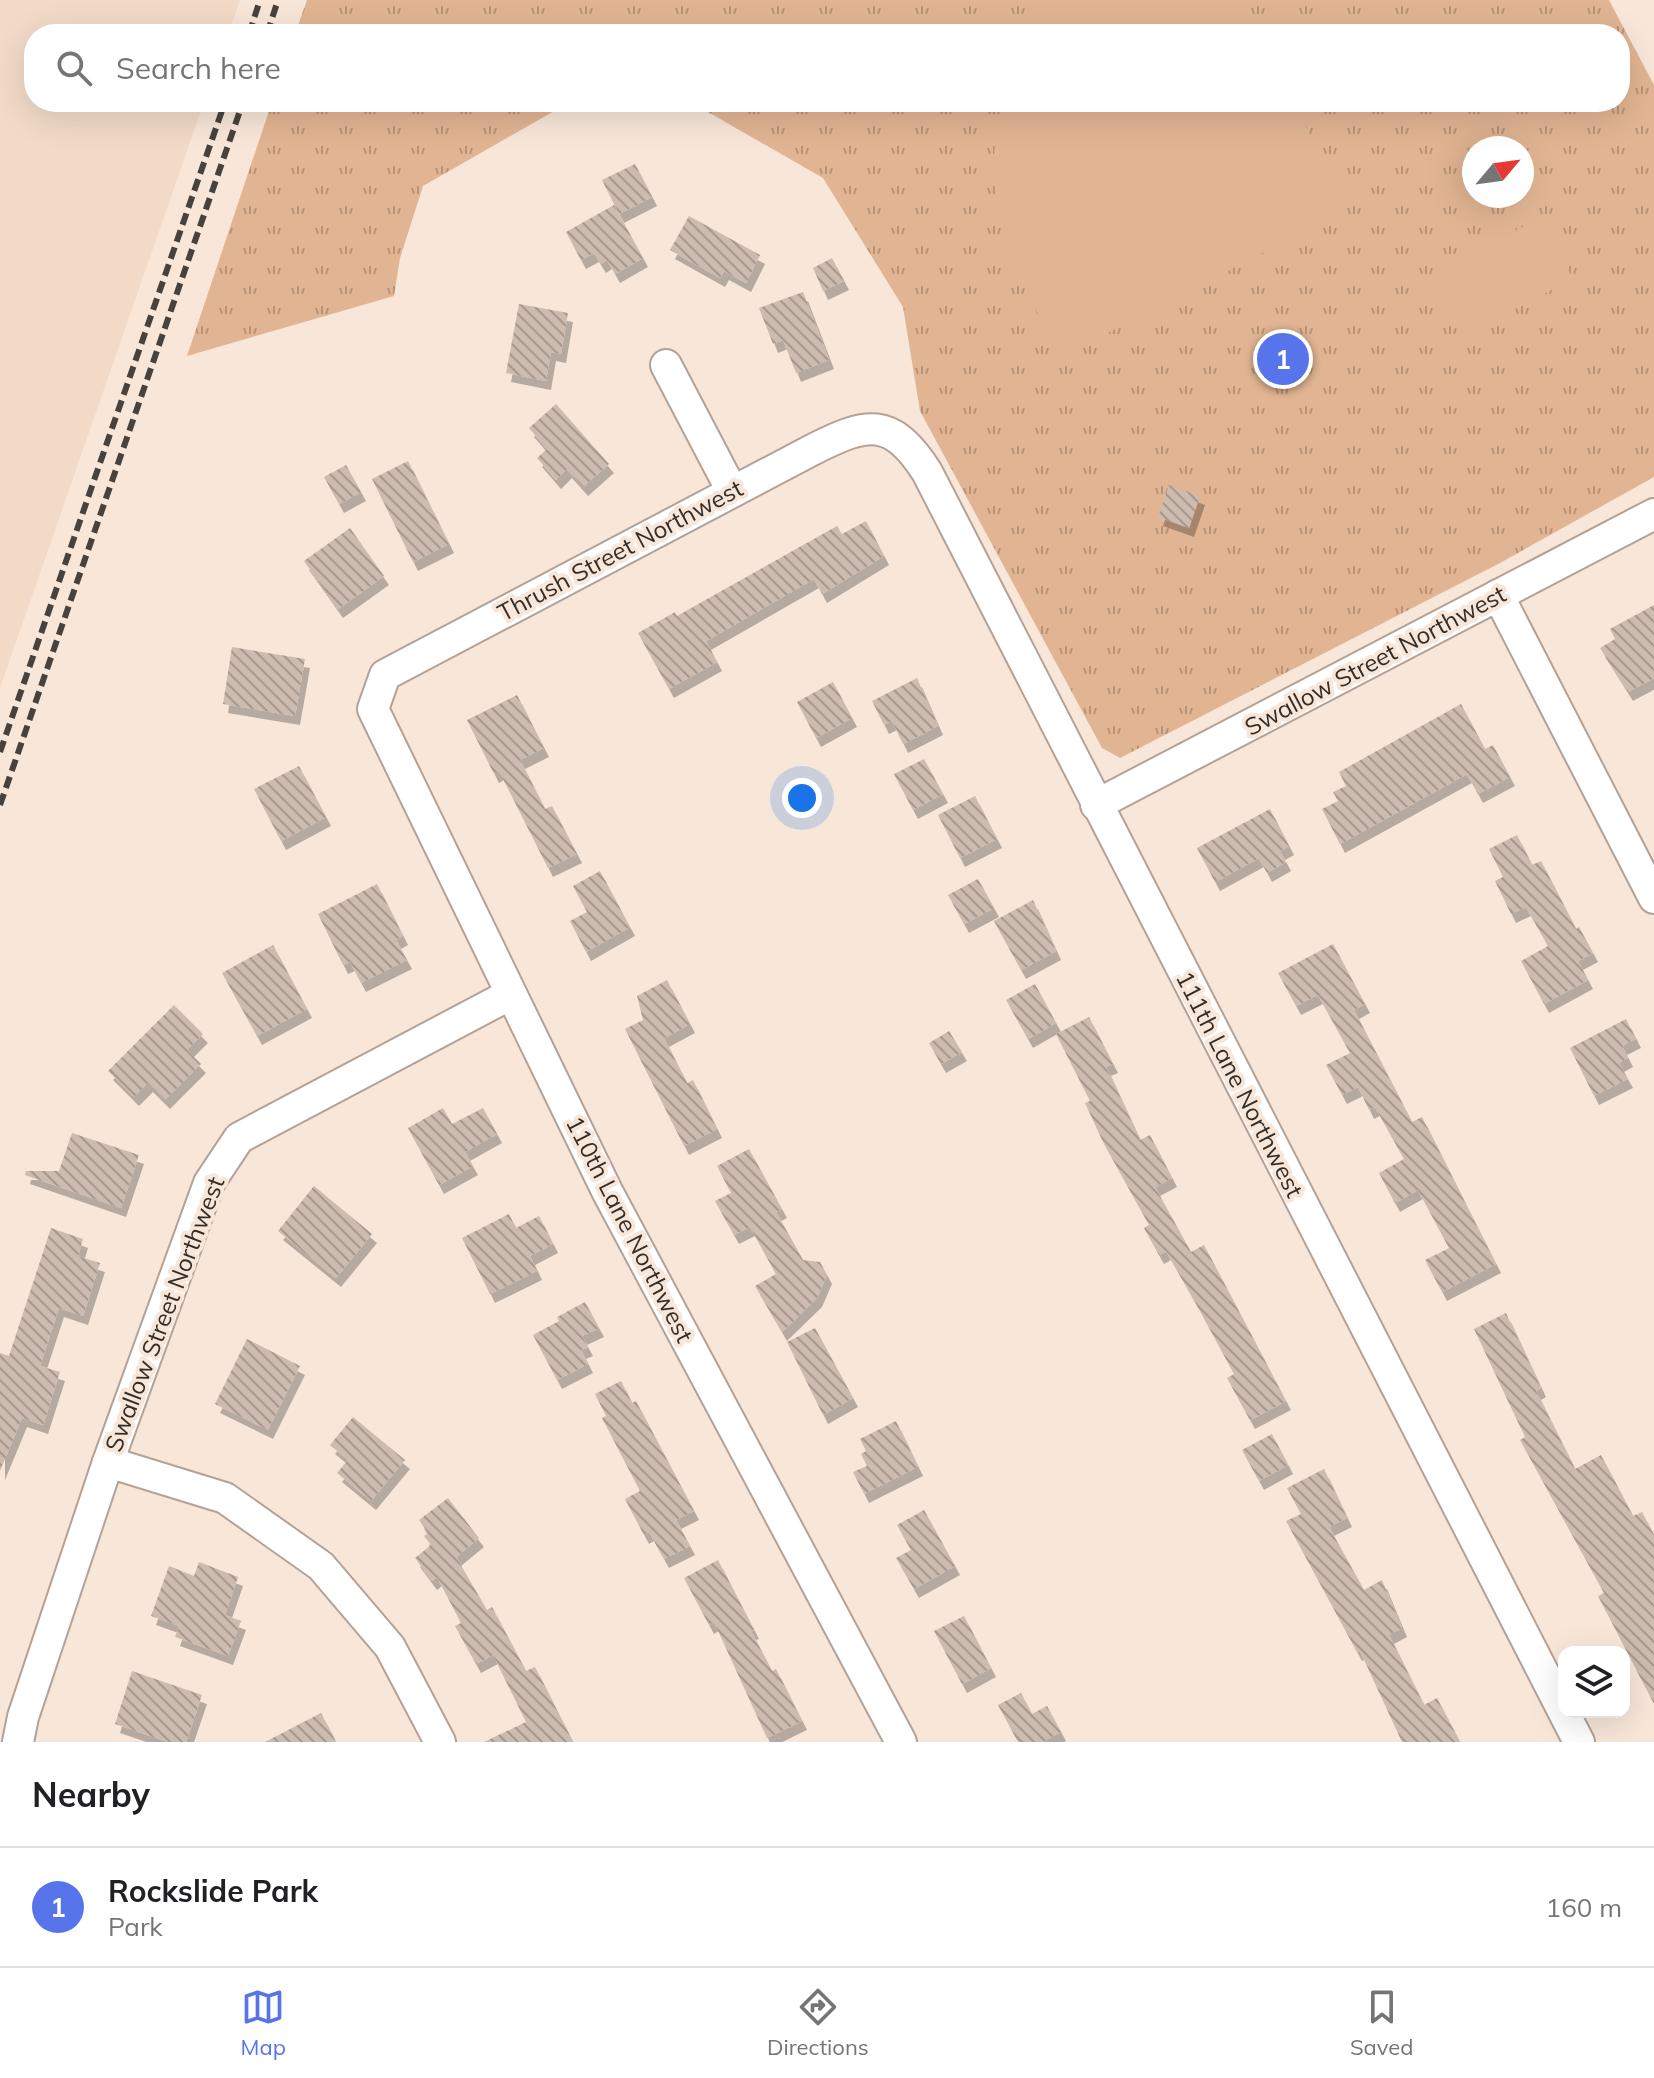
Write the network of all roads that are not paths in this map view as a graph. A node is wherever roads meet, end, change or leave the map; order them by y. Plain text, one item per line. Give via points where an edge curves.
1 (666, 365) dead end
2 (893, 433) joint
3 (732, 491) junction
4 (1654, 514) edge
5 (1498, 595) junction
6 (373, 709) joint
7 (1096, 805) junction
8 (1654, 898) edge
9 (511, 994) junction
10 (108, 1462) junction
11 (18, 1742) edge
12 (440, 1742) edge
13 (901, 1742) edge
14 (1579, 1742) edge

1 - 3 street
2 - 3 street, Thrush Street Northwest via 870,428 843,434
2 - 7 street, 111th Lane Northwest via 927,472
3 - 6 street, Thrush Street Northwest via 385,675
4 - 5 street, Swallow Street Northwest
5 - 7 street, Swallow Street Northwest
5 - 8 street
6 - 9 street, 110th Lane Northwest
7 - 14 street, 111th Lane Northwest
9 - 10 street, Swallow Street Northwest via 243,1133 209,1183
9 - 13 street, 110th Lane Northwest via 607,1191
10 - 11 street, Swallow Street Northwest
10 - 12 street via 225,1498 321,1566 390,1647

